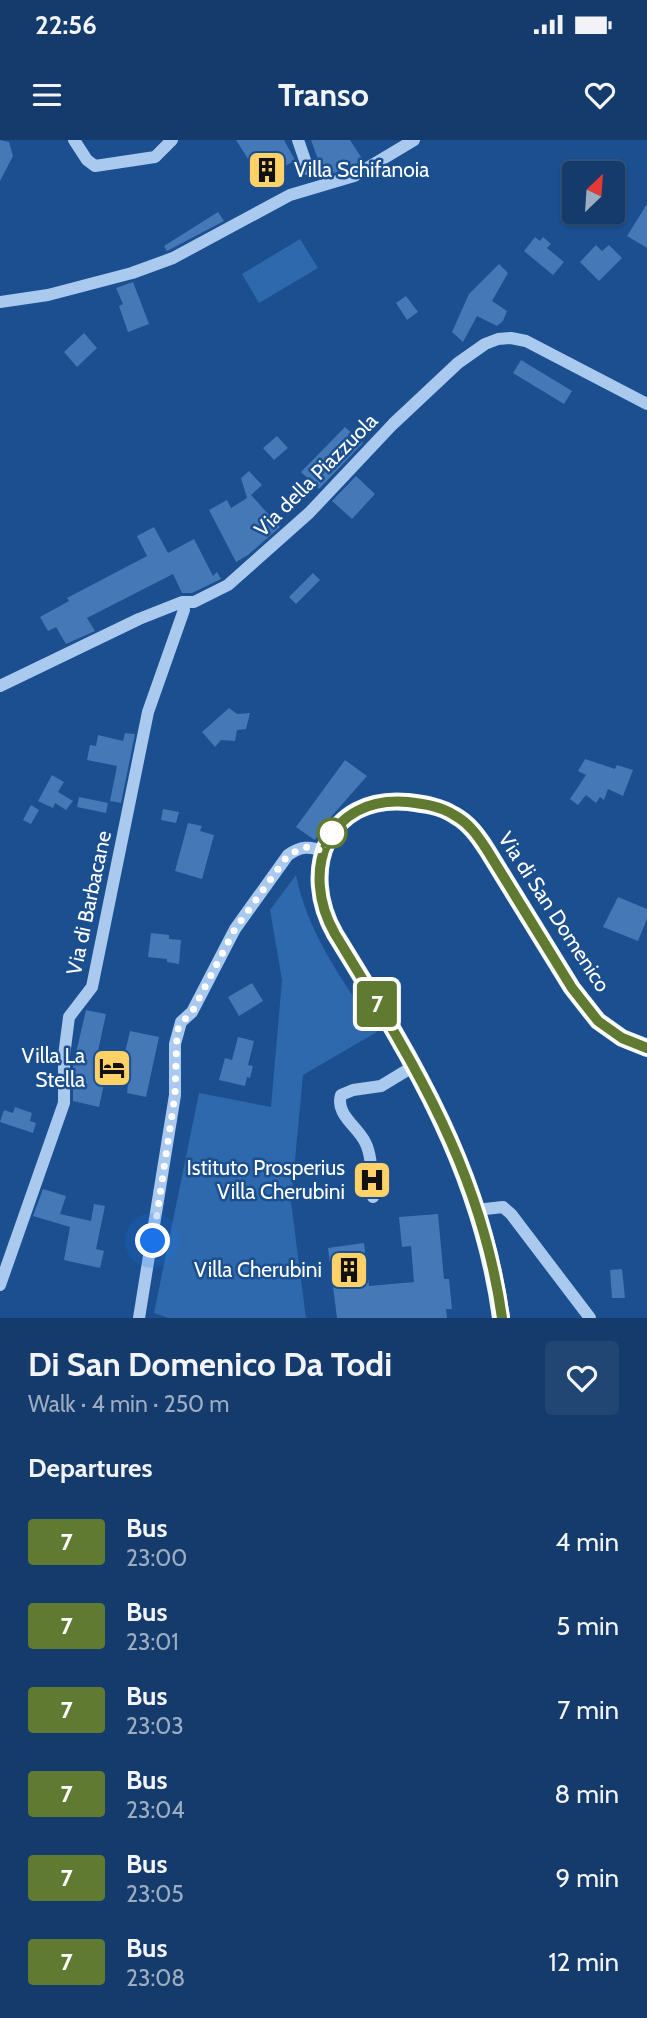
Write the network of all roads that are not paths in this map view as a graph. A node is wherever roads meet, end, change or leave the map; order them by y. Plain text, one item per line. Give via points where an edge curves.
1 (74, 140) edge
2 (172, 140) edge
3 (298, 140) edge
4 (414, 140) edge
5 (308, 169) dead end
6 (0, 302) edge
7 (647, 404) edge
8 (182, 602) junction
9 (0, 686) edge
10 (324, 851) junction
11 (647, 1048) edge
12 (414, 1066) junction
13 (373, 1197) dead end
14 (476, 1210) junction
15 (0, 1285) edge
16 (139, 1318) edge
17 (502, 1318) edge
18 (590, 1318) edge

1 - 2 street via 95,166 155,157
3 - 5 street
4 - 6 street via 354,176 290,195 173,258 48,295
7 - 8 street, Via della Piazzuola via 526,341 511,338 485,344 402,415 253,565 194,602
8 - 9 street, Via della Piazzuola
8 - 15 street, Via di Barbacane via 184,610 148,712 92,987 69,1017 64,1104
10 - 11 main road, Via di San Domenico via 341,821 385,802 435,806 454,815 487,850 572,988 598,1021
10 - 12 main road, Via di San Domenico via 319,881 323,911
10 - 16 street via 306,847 288,855 235,929 192,1012 177,1031 175,1095
12 - 13 street via 381,1086 341,1095 341,1111 367,1144
12 - 14 main road, Via di San Domenico via 461,1163
14 - 17 main road, Via di San Domenico
14 - 18 street via 503,1207 512,1214

